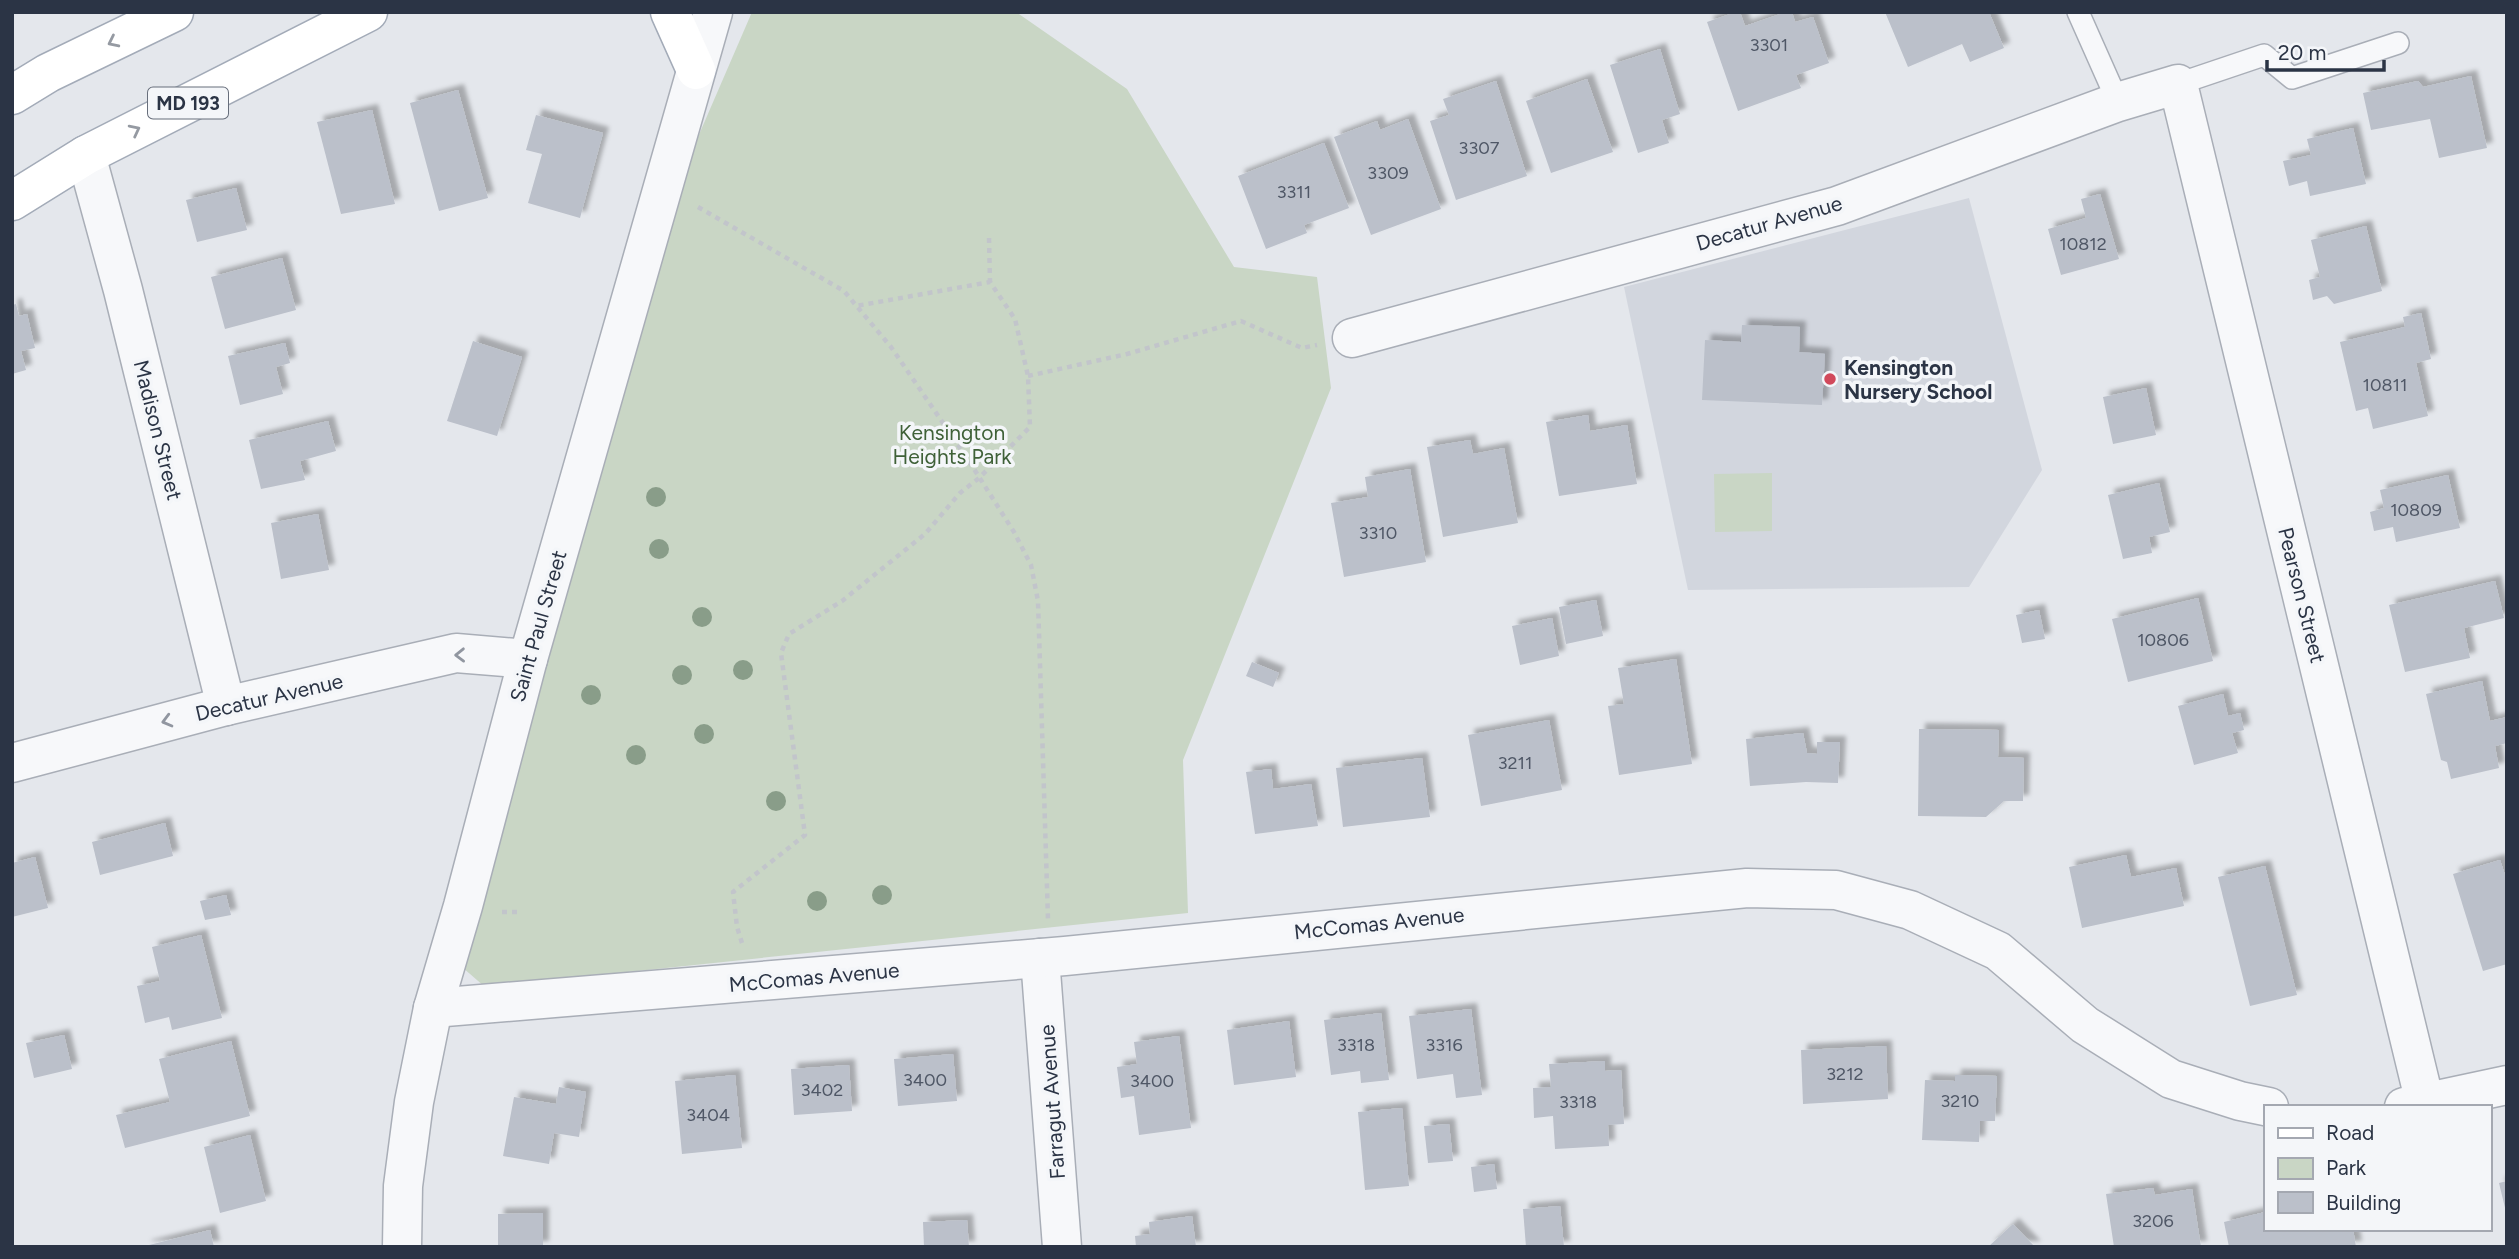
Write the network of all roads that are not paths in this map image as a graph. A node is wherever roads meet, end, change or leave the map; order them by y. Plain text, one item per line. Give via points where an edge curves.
1 (174, 12) edge
2 (368, 12) edge
3 (670, 12) edge
4 (713, 12) edge
5 (2078, 12) edge
6 (2398, 43) dead end
7 (696, 70) junction
8 (2178, 84) junction
9 (12, 95) edge
10 (2118, 102) junction
11 (86, 155) junction
12 (12, 201) edge
13 (1352, 338) road end
14 (528, 659) junction
15 (226, 706) junction
16 (12, 763) edge
17 (1044, 940) junction
18 (433, 1008) junction
19 (2507, 1085) edge
20 (2419, 1105) edge
21 (2423, 1105) edge
22 (2264, 1106) edge
23 (402, 1247) edge
24 (1062, 1247) edge

1 -> 9 main road via 47,73
11 -> 2 main road, MD 193
3 - 7 main road
4 - 7 street, Saint Paul Street
5 - 10 lane
6 - 8 lane via 2292,78 2264,55
7 - 14 street, Saint Paul Street
8 - 10 street, Decatur Avenue
8 - 20 street, Pearson Street
10 - 13 street, Decatur Avenue via 1837,206
11 - 12 main road, MD 193
11 - 15 street, Madison Street
14 -> 15 street, Decatur Avenue via 456,653
14 - 18 street, Saint Paul Street
15 -> 16 street, Decatur Avenue
17 - 18 street, McComas Avenue via 754,982
17 - 22 street, McComas Avenue via 1747,888 1836,890 1910,910 1998,951 2085,1025 2171,1079
17 - 24 street, Farragut Avenue
18 - 23 street, Saint Paul Street via 403,1186
19 - 21 street

